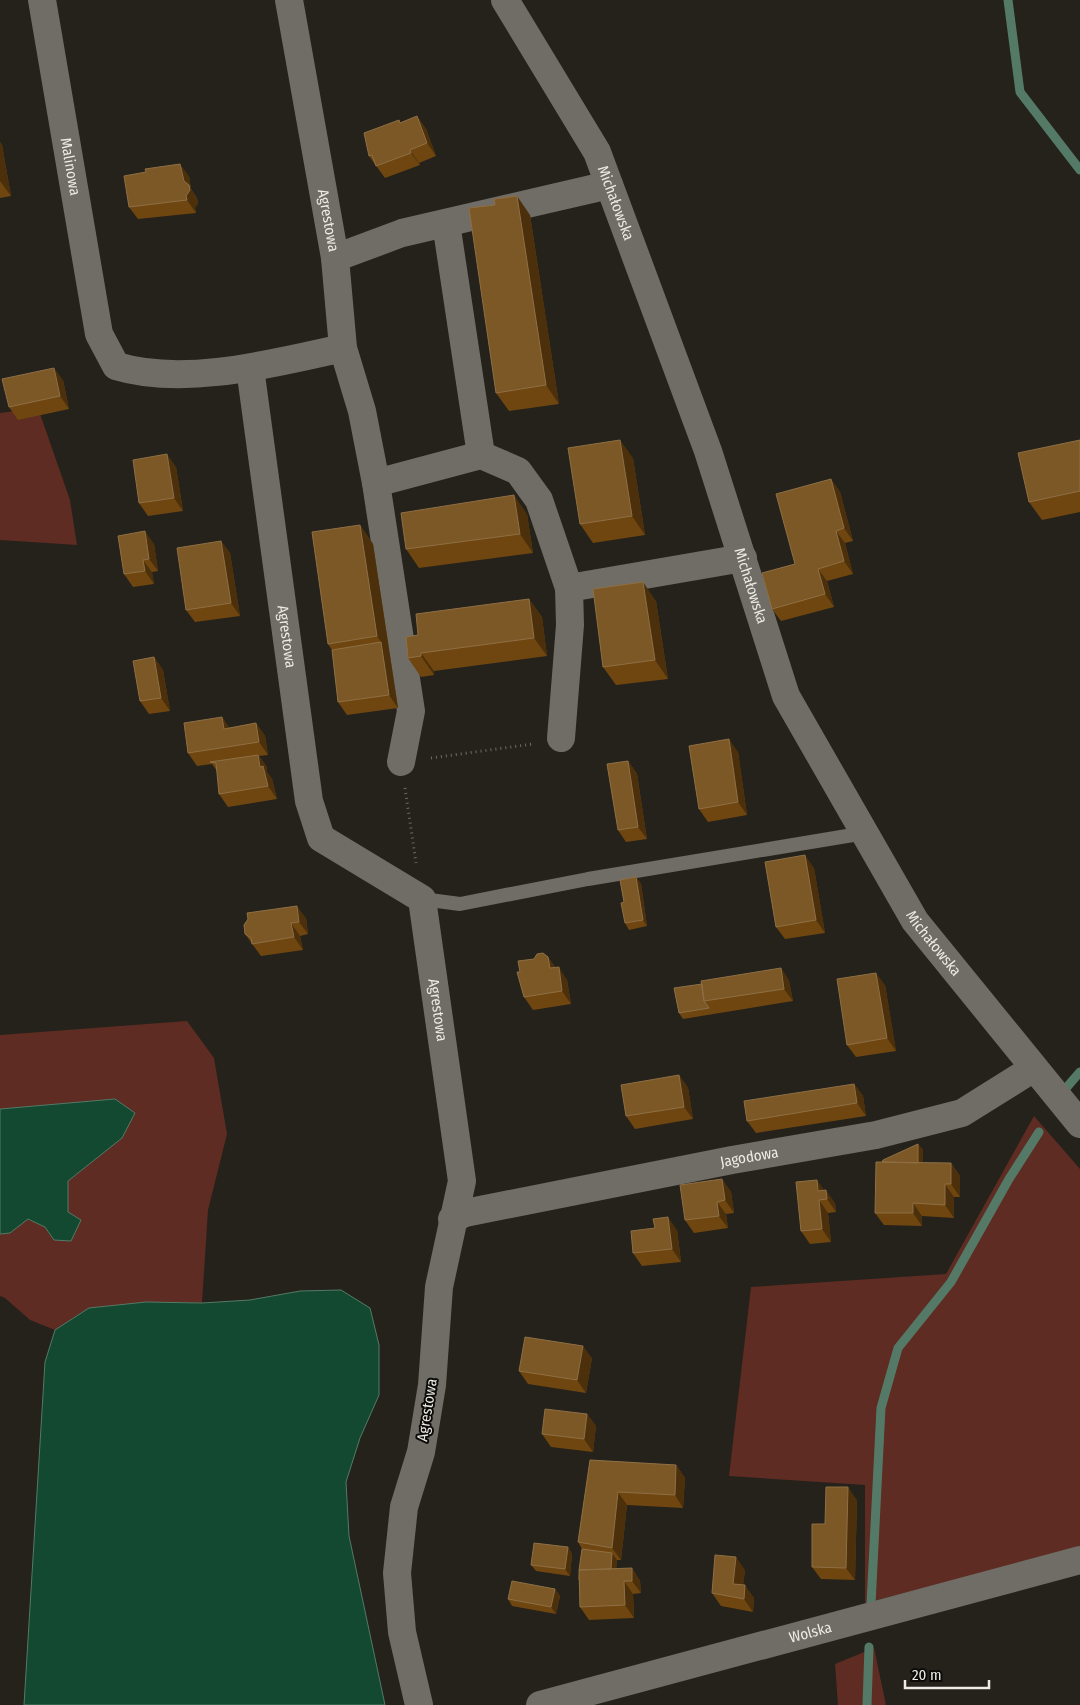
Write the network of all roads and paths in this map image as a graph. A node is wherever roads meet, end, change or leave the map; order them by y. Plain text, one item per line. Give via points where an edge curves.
1 (42, 0) edge
2 (289, 0) edge
3 (505, 0) edge
4 (609, 185) junction
5 (446, 222) junction
6 (335, 258) junction
7 (343, 348) junction
8 (250, 368) junction
9 (481, 455) junction
10 (376, 483) junction
11 (743, 558) junction
12 (568, 588) junction
13 (561, 738) joint
14 (401, 762) junction
15 (864, 833) junction
16 (422, 899) junction
17 (1034, 1068) junction
18 (1080, 1124) edge
19 (452, 1219) junction
20 (1080, 1560) edge
21 (419, 1705) edge
22 (540, 1705) edge

1 - 8 street, Malinowa via 99,334 116,366 140,374
2 - 6 street, Agrestowa
3 - 4 street, Michałowska via 596,152
4 - 5 street
4 - 11 street, Michałowska via 708,451
5 - 6 street via 402,232
5 - 9 street
6 - 7 street, Agrestowa
7 - 8 street
7 - 10 street, Agrestowa via 362,411
8 - 16 street, Agrestowa via 309,801 322,838
9 - 10 street
9 - 12 street via 518,470 539,500
10 - 14 street, Agrestowa via 410,711
11 - 12 street
11 - 15 street, Michałowska via 786,696
12 - 13 street via 570,624
13 - 14 path
14 - 16 path
15 - 16 lane via 460,904
15 - 17 street, Michałowska via 915,922
16 - 19 street, Agrestowa via 462,1181
17 - 18 street, Michałowska
17 - 19 street, Jagodowa via 962,1113 876,1135 572,1191 465,1213
19 - 21 street, Agrestowa via 439,1287 432,1385 421,1452 404,1507 397,1573 402,1632
20 - 22 street, Wolska

